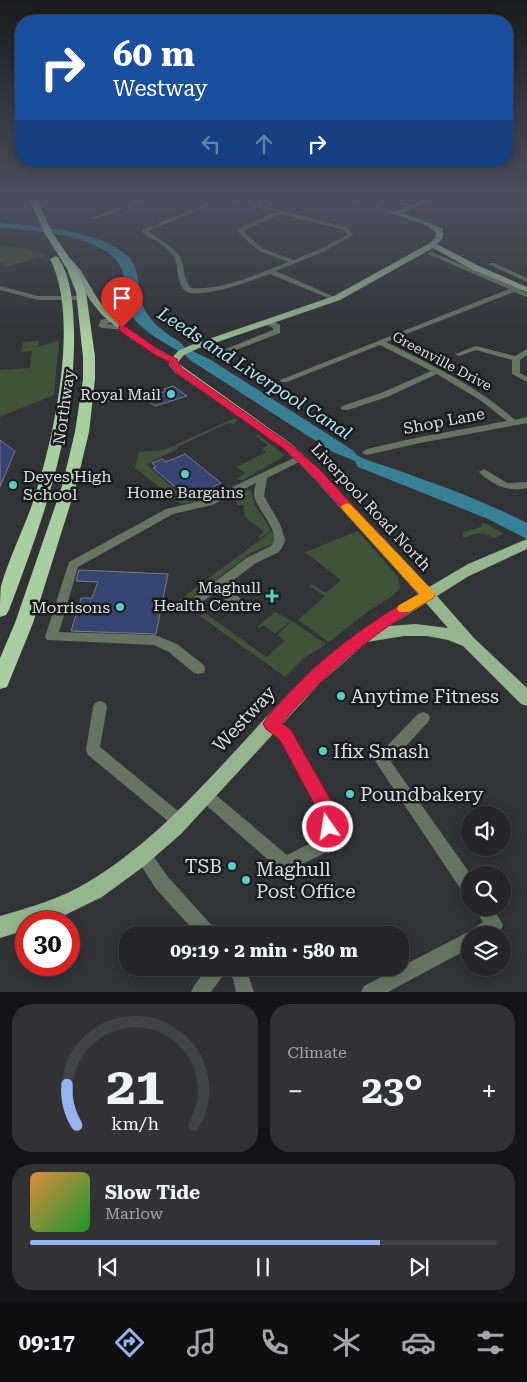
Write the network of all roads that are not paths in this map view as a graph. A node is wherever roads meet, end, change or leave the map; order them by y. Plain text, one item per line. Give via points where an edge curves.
1 (49, 243) edge
2 (54, 243) edge
3 (161, 243) edge
4 (253, 243) edge
5 (333, 243) edge
6 (435, 243) edge
7 (431, 249) junction
8 (67, 260) junction
9 (504, 261) dead end
10 (293, 262) junction
11 (272, 272) junction
12 (527, 280) edge
13 (0, 288) edge
14 (112, 289) dead end
15 (521, 289) edge
16 (527, 295) edge
17 (74, 296) junction
18 (335, 299) junction
19 (112, 320) junction
20 (269, 322) junction
21 (380, 342) junction
22 (527, 351) edge
23 (217, 354) dead end
24 (458, 354) dead end
25 (178, 357) junction
26 (516, 359) junction
27 (437, 371) junction
28 (284, 380) dead end
29 (527, 380) edge
30 (346, 408) dead end
31 (527, 420) edge
32 (514, 422) junction
33 (368, 452) dead end
34 (300, 458) junction
35 (484, 472) dead end
36 (262, 476) junction
37 (527, 485) edge
38 (523, 545) edge
39 (215, 587) junction
40 (428, 595) junction
41 (198, 600) dead end
42 (241, 604) dead end
43 (0, 610) edge
44 (363, 637) junction
45 (468, 642) junction
46 (199, 669) dead end
47 (0, 681) edge
48 (527, 699) edge
49 (100, 707) dead end
50 (423, 718) dead end
51 (271, 724) junction
52 (205, 795) junction
53 (180, 821) junction
54 (143, 856) junction
55 (461, 875) edge
56 (489, 916) edge
57 (200, 926) edge
58 (493, 926) edge
59 (0, 927) edge
60 (461, 944) edge
61 (212, 976) edge
62 (241, 976) edge
63 (200, 992) edge
64 (245, 992) edge
65 (370, 992) edge

1 - 17 highway, Northway
2 - 8 highway, Northway
3 - 11 street via 178,260 186,286 192,291 212,289
4 - 10 street via 261,250
5 - 10 street
6 - 7 main road
7 - 15 main road
7 - 18 main road
8 - 17 highway, Northway via 78,283 74,286
8 - 19 main road, Liverpool Road North via 77,268 101,311
9 - 12 street via 490,263
10 - 11 street
11 - 18 street
13 - 17 street via 38,298
14 - 19 street via 110,292 119,314
15 - 16 street
15 - 21 street, Greenville Drive
17 - 43 highway, Northway via 67,391 60,432 26,544
17 - 47 highway, Northway via 89,357 82,432 52,540
18 - 20 main road
19 - 25 main road, Liverpool Road North via 158,353
20 - 23 street via 277,327 277,331
20 - 25 main road via 194,347
21 - 27 street, Greenville Drive
21 - 28 street
22 - 26 street
24 - 26 street via 476,348
25 - 34 main road, Liverpool Road North via 174,365 180,371
26 - 29 street via 516,374
27 - 30 street via 384,396
27 - 32 street, Greenville Drive via 484,397
31 - 32 street, Shop Lane
32 - 33 street, Shop Lane
34 - 36 street
34 - 40 main road, Liverpool Road North
35 - 37 street via 498,484
36 - 39 street via 259,496 274,524 279,544
36 - 46 street via 208,503 170,511 73,565 51,637 155,640 173,648
38 - 40 main road, Westway via 456,577
39 - 41 street
39 - 42 street
40 - 44 main road, Westway
40 - 45 main road, Liverpool Road North
44 - 45 main road via 425,629
44 - 51 main road, Westway via 315,677
45 - 48 main road, Liverpool Road North
49 - 53 street via 93,750
50 - 55 street via 382,761
51 - 52 main road, Westway
51 - 52 street via 285,735 328,812 329,842 286,864
52 - 53 main road, Westway
53 - 54 main road, Westway
54 - 57 street
54 - 59 main road, Westway via 115,878 58,909
56 - 58 street
60 - 65 street
61 - 63 street
62 - 64 street

